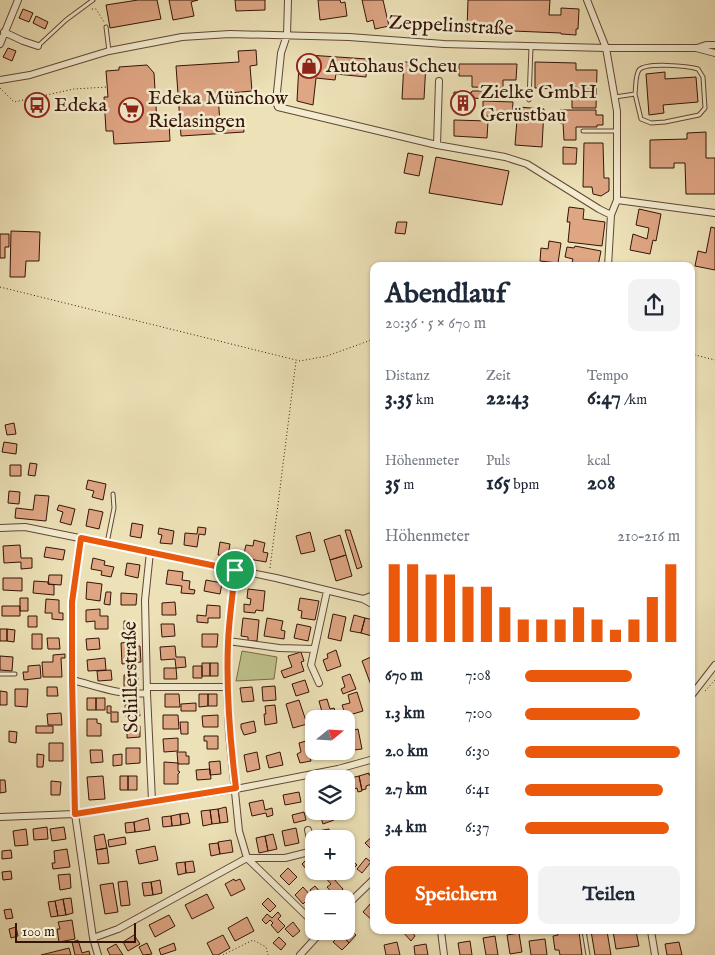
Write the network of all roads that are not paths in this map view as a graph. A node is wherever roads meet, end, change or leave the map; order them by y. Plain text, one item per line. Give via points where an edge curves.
1 (18, 0) edge
2 (94, 0) edge
3 (288, 0) edge
4 (588, 0) edge
5 (106, 28) dead end
6 (4, 32) junction
7 (287, 35) junction
8 (0, 44) edge
9 (715, 45) edge
10 (38, 46) joint
11 (531, 46) junction
12 (606, 48) junction
13 (696, 48) junction
14 (109, 51) junction
15 (715, 52) edge
16 (0, 80) edge
17 (439, 81) dead end
18 (635, 94) junction
19 (614, 97) junction
20 (529, 100) dead end
21 (584, 131) dead end
22 (617, 131) junction
23 (438, 145) junction
24 (617, 200) junction
25 (715, 213) edge
26 (611, 215) junction
27 (608, 262) edge
28 (113, 494) dead end
29 (0, 528) edge
30 (81, 538) junction
31 (107, 544) junction
32 (150, 552) junction
33 (235, 570) junction
34 (327, 591) junction
35 (370, 596) edge
36 (362, 599) junction
37 (370, 603) edge
38 (228, 641) junction
39 (314, 649) junction
40 (715, 665) edge
41 (0, 674) edge
42 (15, 674) dead end
43 (72, 680) junction
44 (319, 683) dead end
45 (227, 687) junction
46 (147, 690) junction
47 (695, 691) edge
48 (370, 760) edge
49 (236, 788) junction
50 (152, 801) junction
51 (75, 814) junction
52 (0, 817) edge
53 (305, 853) edge
54 (247, 858) junction
55 (370, 882) edge
56 (355, 897) edge
57 (305, 914) edge
58 (443, 934) edge
59 (584, 934) edge
60 (652, 934) edge
61 (93, 938) junction
62 (314, 940) edge
63 (98, 955) edge
64 (300, 955) edge
65 (444, 955) edge
66 (588, 955) edge
67 (655, 955) edge

1 - 6 street
2 - 10 lane
3 - 7 street
4 - 12 street
5 - 14 lane
6 - 8 street
6 - 10 street
7 - 11 street, Zeppelinstraße
7 - 14 street, Zeppelinstraße via 182,37
7 - 23 street via 281,53 278,107
9 - 13 street, Zeppelinstraße
11 - 12 street, Zeppelinstraße
11 - 20 lane
12 - 13 street, Zeppelinstraße
12 - 19 street
13 - 15 street, Zeppelinstraße
14 - 16 street, Zeppelinstraße via 30,75
17 - 23 street
18 - 18 lane via 637,73 641,68 688,66 698,69 703,77 705,108 699,115 651,123 641,119
18 - 19 lane
19 - 22 street
21 - 22 lane
22 - 24 street
23 - 26 street via 527,164
24 - 25 street
24 - 26 street
26 - 27 street
28 - 31 lane via 114,508
29 - 30 street via 25,527
30 - 31 street
30 - 43 street via 72,602
31 - 32 street
32 - 33 street
32 - 46 street, Schillerstraße via 145,600
33 - 34 street
33 - 38 street
34 - 36 street
34 - 39 street
35 - 36 street
36 - 37 street
38 - 39 street
38 - 45 street
39 - 44 street via 311,665
40 - 47 street
41 - 42 lane
43 - 46 street via 133,694
43 - 51 street
45 - 46 street
45 - 49 street
46 - 50 street, Schillerstraße
48 - 49 street
49 - 50 street
49 - 54 street via 239,831
50 - 51 street
51 - 52 street
51 - 61 street
53 - 54 street via 285,858
54 - 57 street
54 - 61 street via 118,929
55 - 56 street
58 - 65 street
59 - 66 lane
60 - 67 street
61 - 63 street
62 - 64 street

